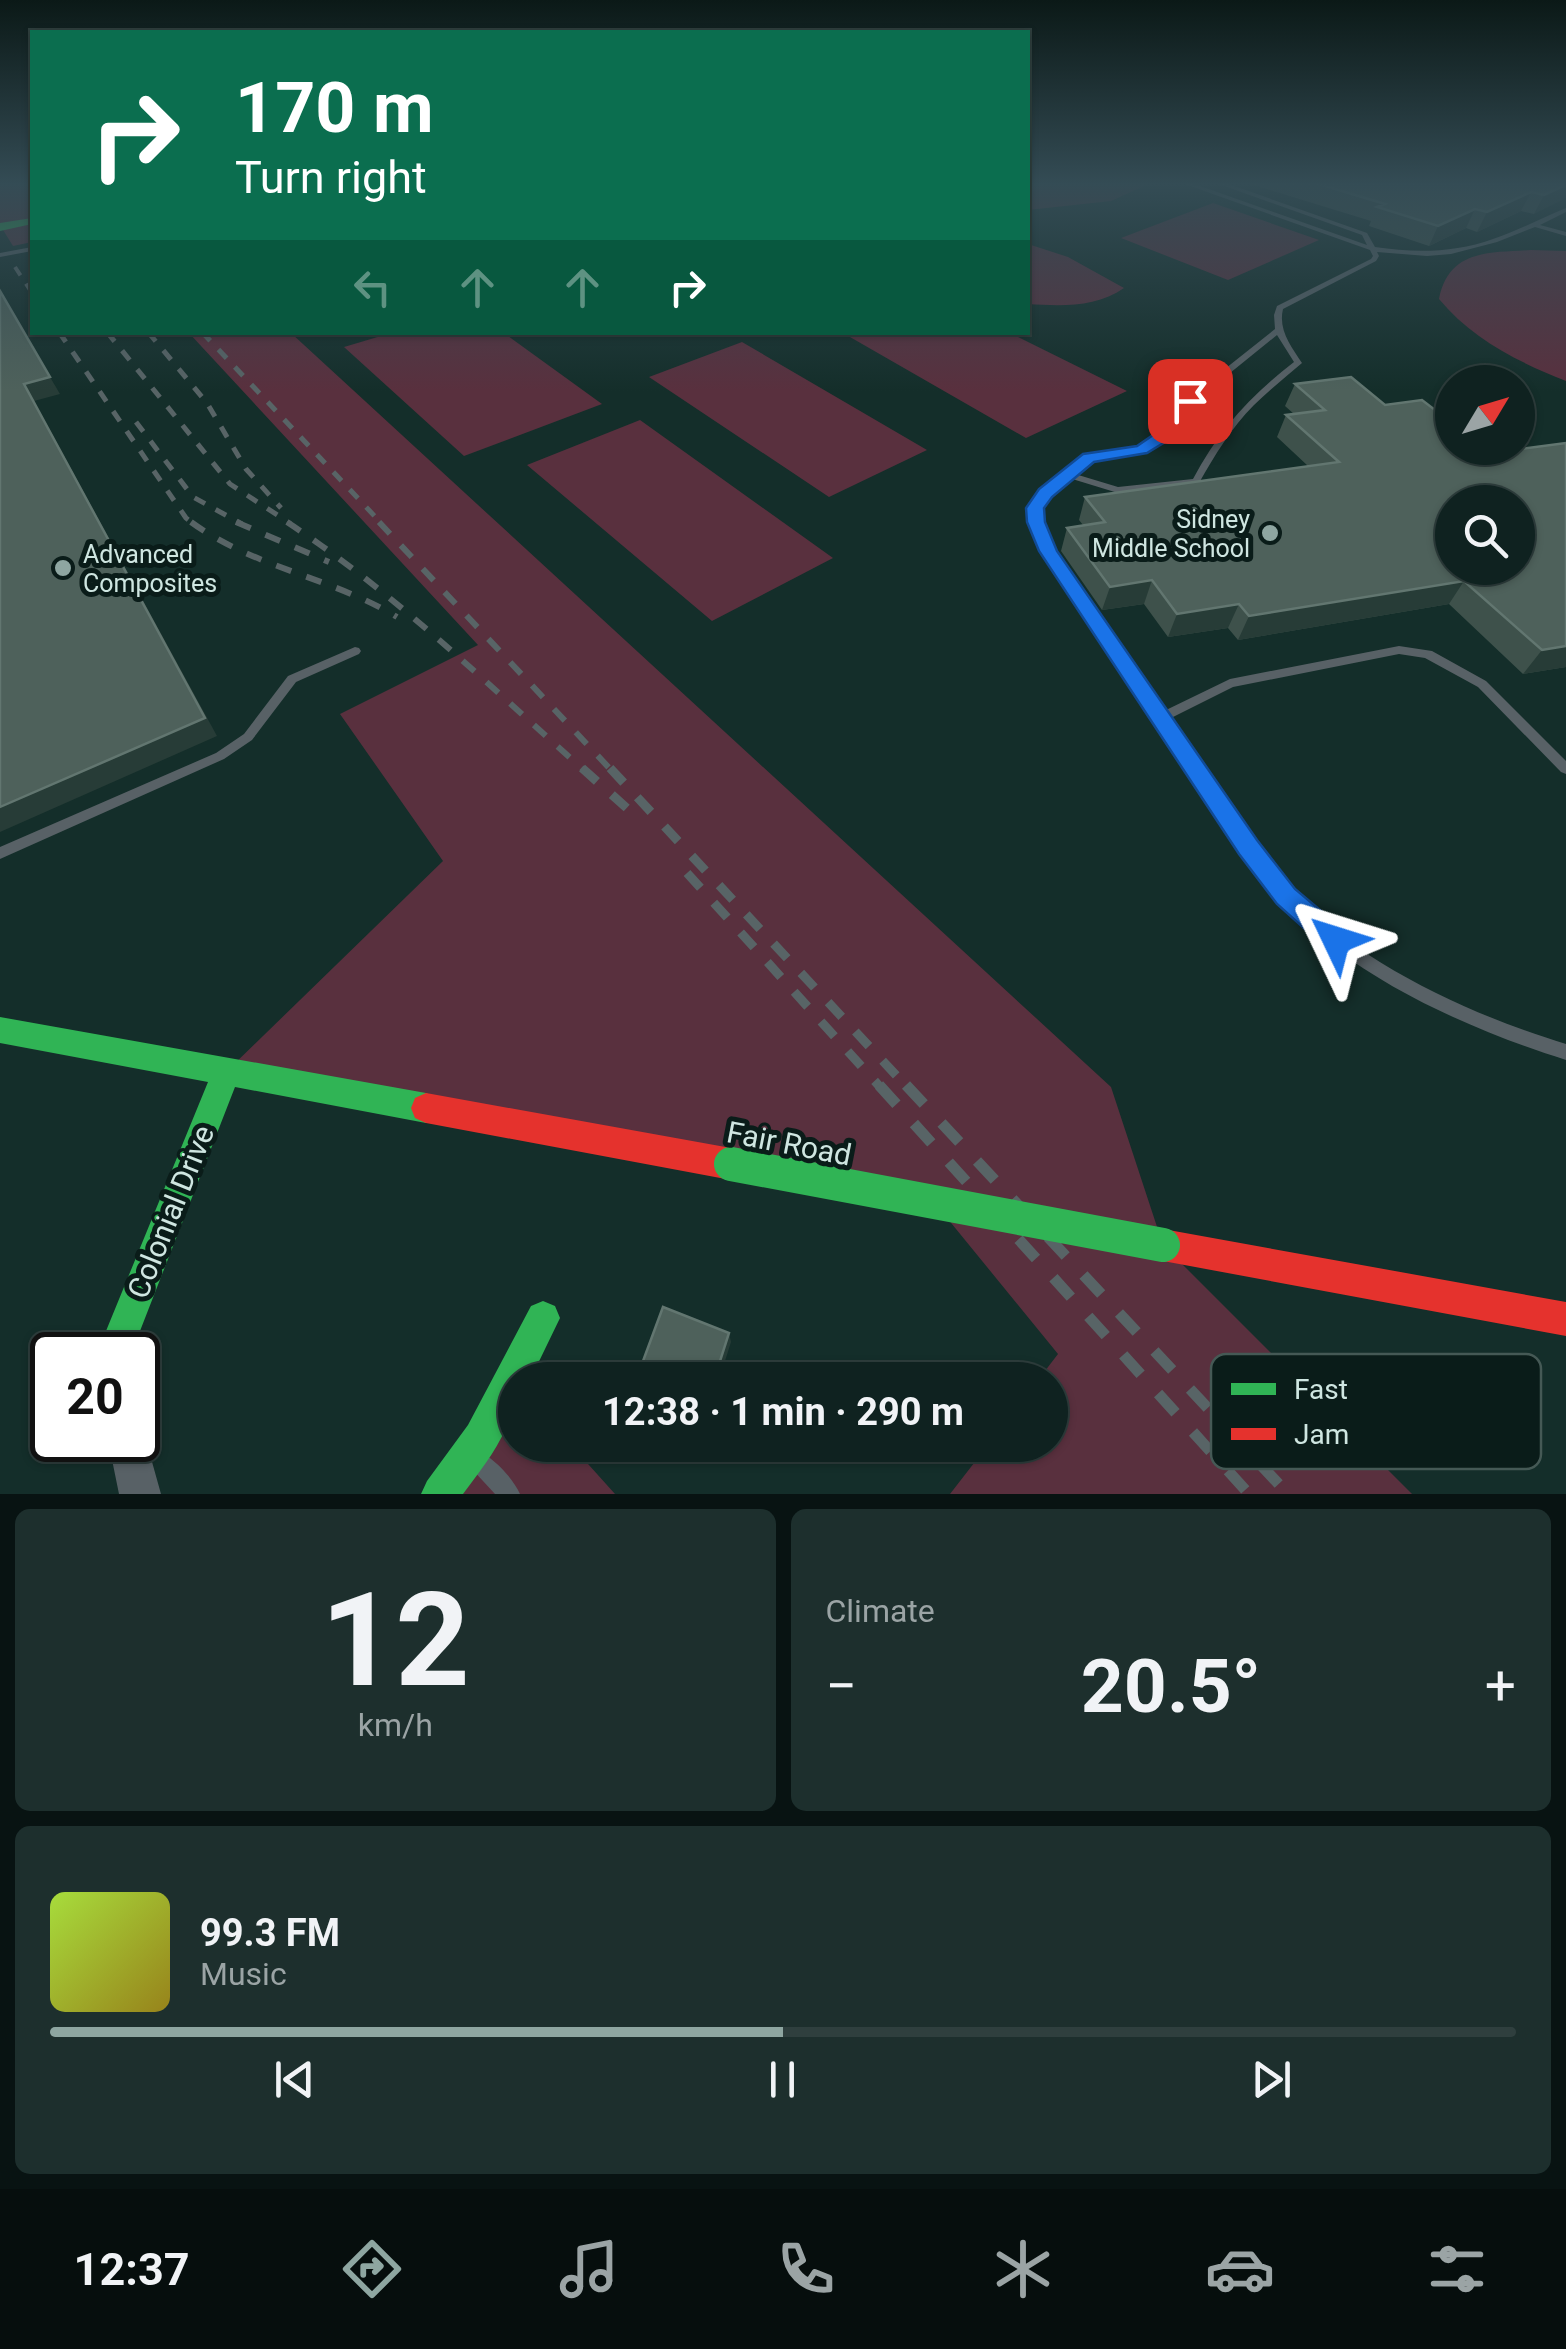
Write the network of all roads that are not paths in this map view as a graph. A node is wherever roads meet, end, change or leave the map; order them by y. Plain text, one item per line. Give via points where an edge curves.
1 (1373, 252) edge
2 (1389, 252) edge
3 (1464, 252) edge
4 (1278, 330) junction
5 (1069, 474) junction
6 (355, 651) dead end
7 (1161, 718) junction
8 (1566, 768) edge
9 (0, 852) edge
10 (0, 1030) edge
11 (1566, 1052) edge
12 (228, 1071) junction
13 (543, 1318) dead end
14 (1566, 1319) edge
15 (123, 1332) edge
16 (470, 1452) junction
17 (133, 1462) edge
18 (140, 1494) edge
19 (440, 1494) edge
20 (509, 1494) edge

1 - 4 lane via 1374,260 1280,308
2 - 3 lane
4 - 5 lane via 1190,401 1159,438 1141,450 1089,458
4 - 5 lane via 1298,364 1230,422 1196,481 1118,490
5 - 7 lane via 1035,508 1036,522 1048,551
6 - 9 lane via 292,679 248,737 220,756
7 - 8 lane via 1230,683 1399,650 1428,654 1482,684
7 - 11 lane via 1286,896 1336,940 1486,1024
10 - 12 main road, Fair Road
12 - 14 main road, Fair Road, bridge
12 - 15 main road, Colonial Drive
13 - 16 main road
16 - 19 main road
16 - 20 lane
17 - 18 street

